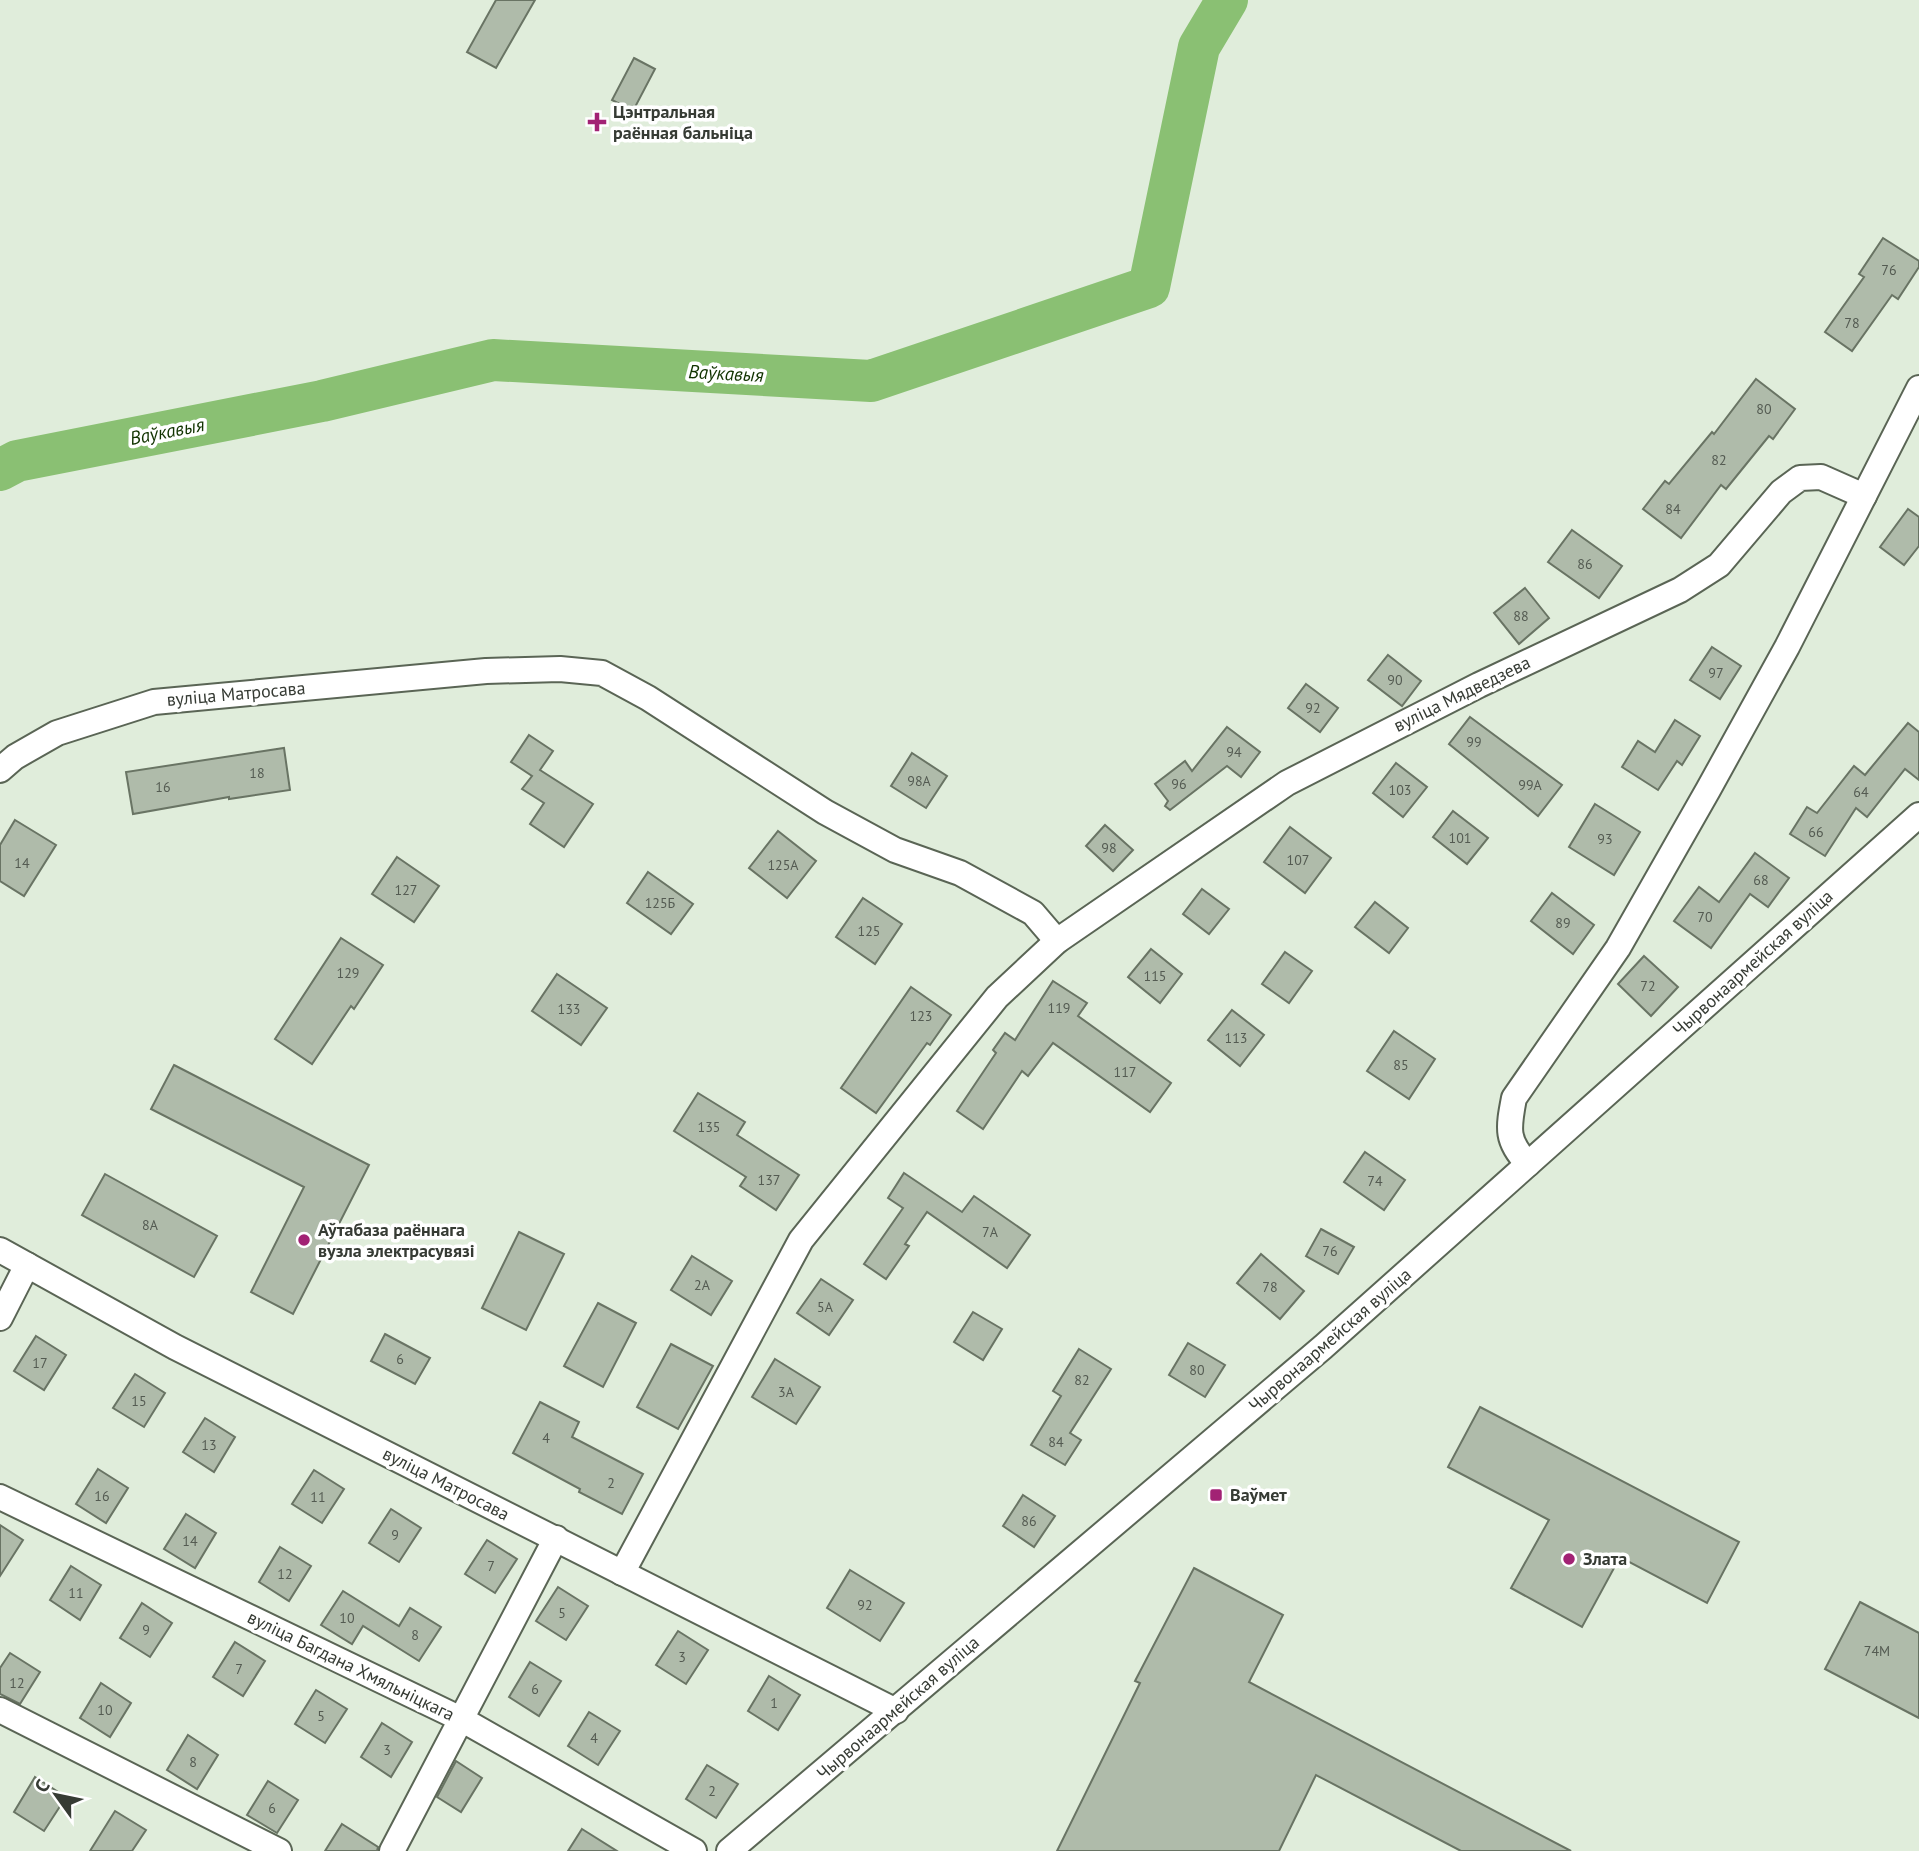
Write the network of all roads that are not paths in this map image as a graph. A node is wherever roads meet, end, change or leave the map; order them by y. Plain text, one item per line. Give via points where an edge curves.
1 (1919, 388) edge
2 (1864, 496) junction
3 (0, 769) edge
4 (1919, 815) edge
5 (1057, 941) junction
6 (1528, 1164) junction
7 (0, 1250) edge
8 (27, 1265) junction
9 (0, 1318) edge
10 (0, 1497) edge
11 (556, 1538) junction
12 (622, 1573) junction
13 (0, 1710) edge
14 (896, 1711) junction
15 (461, 1719) junction
16 (279, 1851) edge
17 (392, 1851) edge
18 (694, 1851) edge
19 (729, 1851) edge

1 - 2 street
2 - 5 street, вуліца Мядведзева via 1822,477 1800,478 1781,492 1719,565 1680,590 1479,684 1286,783
2 - 6 street via 1780,659 1618,948 1514,1098 1510,1139
3 - 5 street, вуліца Матросава via 57,733 154,702 486,671 602,673 825,812 895,850 960,873 1033,914
4 - 6 street, Чырвонаармейская вуліца
5 - 12 street, вуліца Мядведзева via 997,997 801,1240
6 - 14 street, Чырвонаармейская вуліца via 1323,1347
7 - 8 street, вуліца Матросава
8 - 9 street
8 - 11 street, вуліца Матросава via 175,1347
10 - 15 street, вуліца Багдана Хмяльніцкага
11 - 12 street, вуліца Матросава
11 - 15 street
12 - 14 street, вуліца Матросава
13 - 16 street
14 - 19 street, Чырвонаармейская вуліца
15 - 17 street
15 - 18 street, вуліца Багдана Хмяльніцкага

